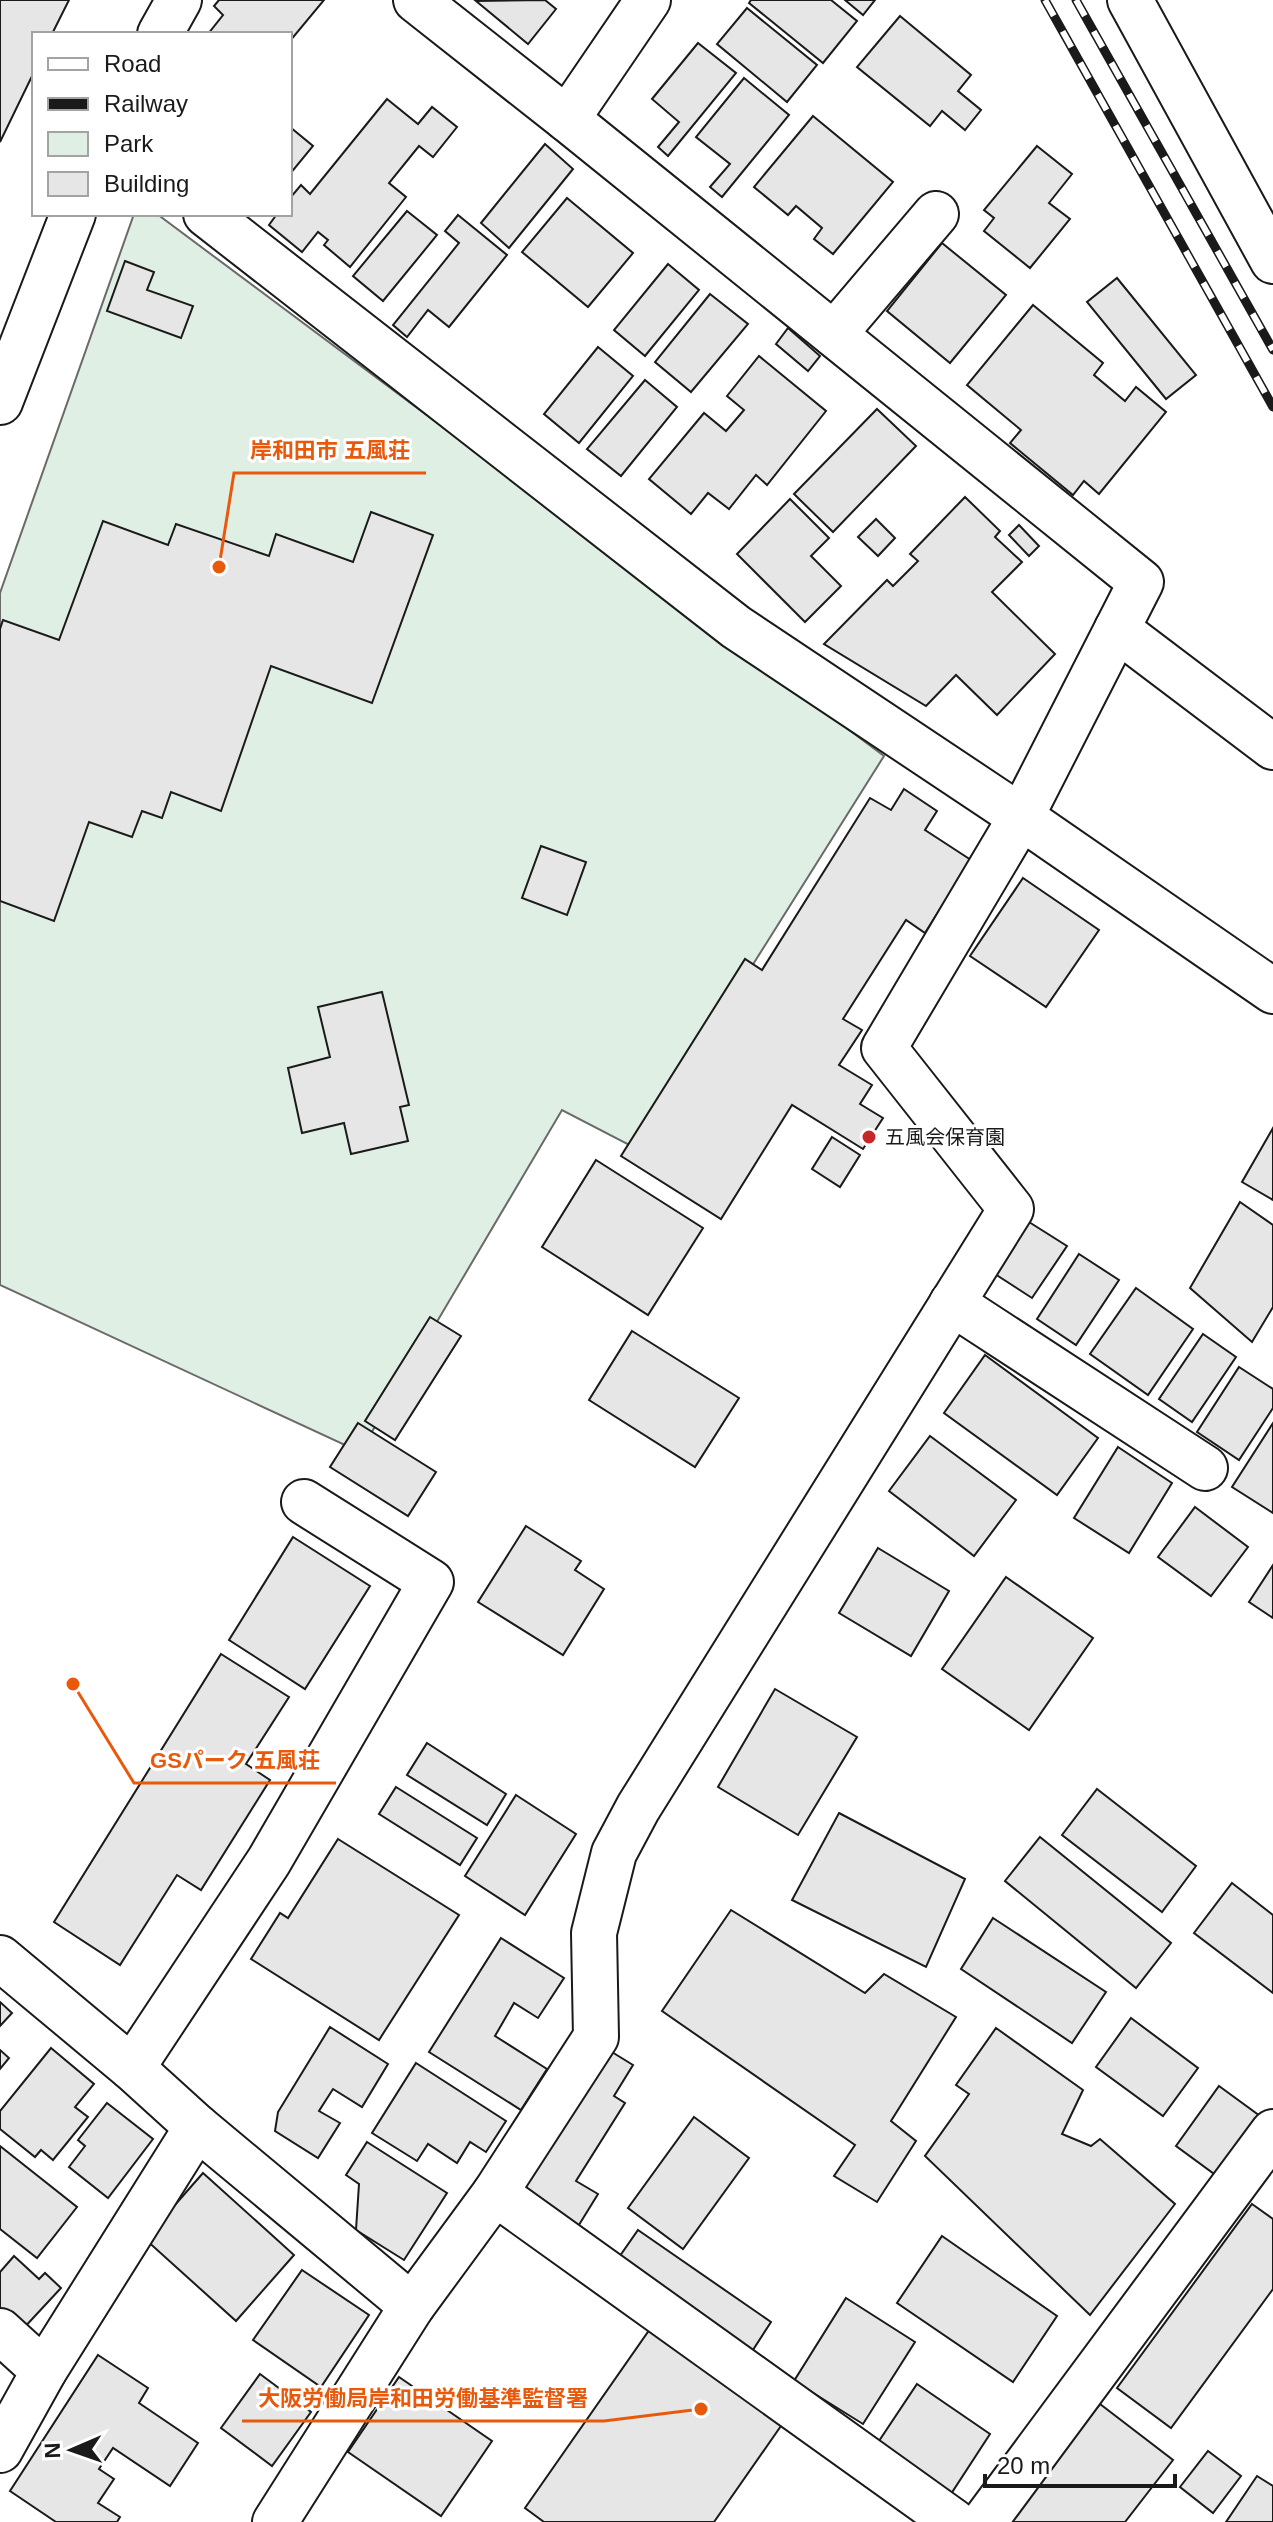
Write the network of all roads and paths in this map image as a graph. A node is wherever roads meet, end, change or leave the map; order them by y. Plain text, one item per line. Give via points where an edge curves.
1 (179, 0) edge
2 (416, 0) edge
3 (648, 0) edge
4 (1130, 0) edge
5 (161, 32) edge
6 (567, 119) junction
7 (936, 214) dead end
8 (72, 216) edge
9 (209, 216) edge
10 (1267, 231) edge
11 (834, 334) junction
12 (0, 402) edge
13 (1117, 629) junction
14 (1273, 747) edge
15 (1021, 817) junction
16 (1273, 991) edge
17 (952, 1303) junction
18 (1205, 1468) dead end
19 (304, 1502) dead end
20 (0, 1958) edge
21 (132, 2068) junction
22 (197, 2127) junction
23 (1273, 2132) edge
24 (495, 2193) junction
25 (412, 2306) junction
26 (0, 2331) edge
27 (44, 2371) junction
28 (0, 2450) edge
29 (275, 2522) edge
30 (954, 2522) edge
31 (984, 2522) edge

1 - 5 street
2 - 6 street
3 - 6 street
4 - 10 street
6 - 11 street
7 - 11 street
8 - 12 street
9 - 15 street via 736,627
11 - 13 street via 1141,582
13 - 14 street
13 - 15 street
15 - 16 street
15 - 17 street via 884,1048 1011,1209
17 - 18 street
17 - 24 street via 614,1853 594,1933 596,2037
19 - 21 street via 431,1582 269,1861
20 - 21 street
21 - 22 street
22 - 25 street
22 - 27 street
23 - 31 street
24 - 25 street
24 - 30 street
25 - 29 street
26 - 27 street
27 - 28 street

